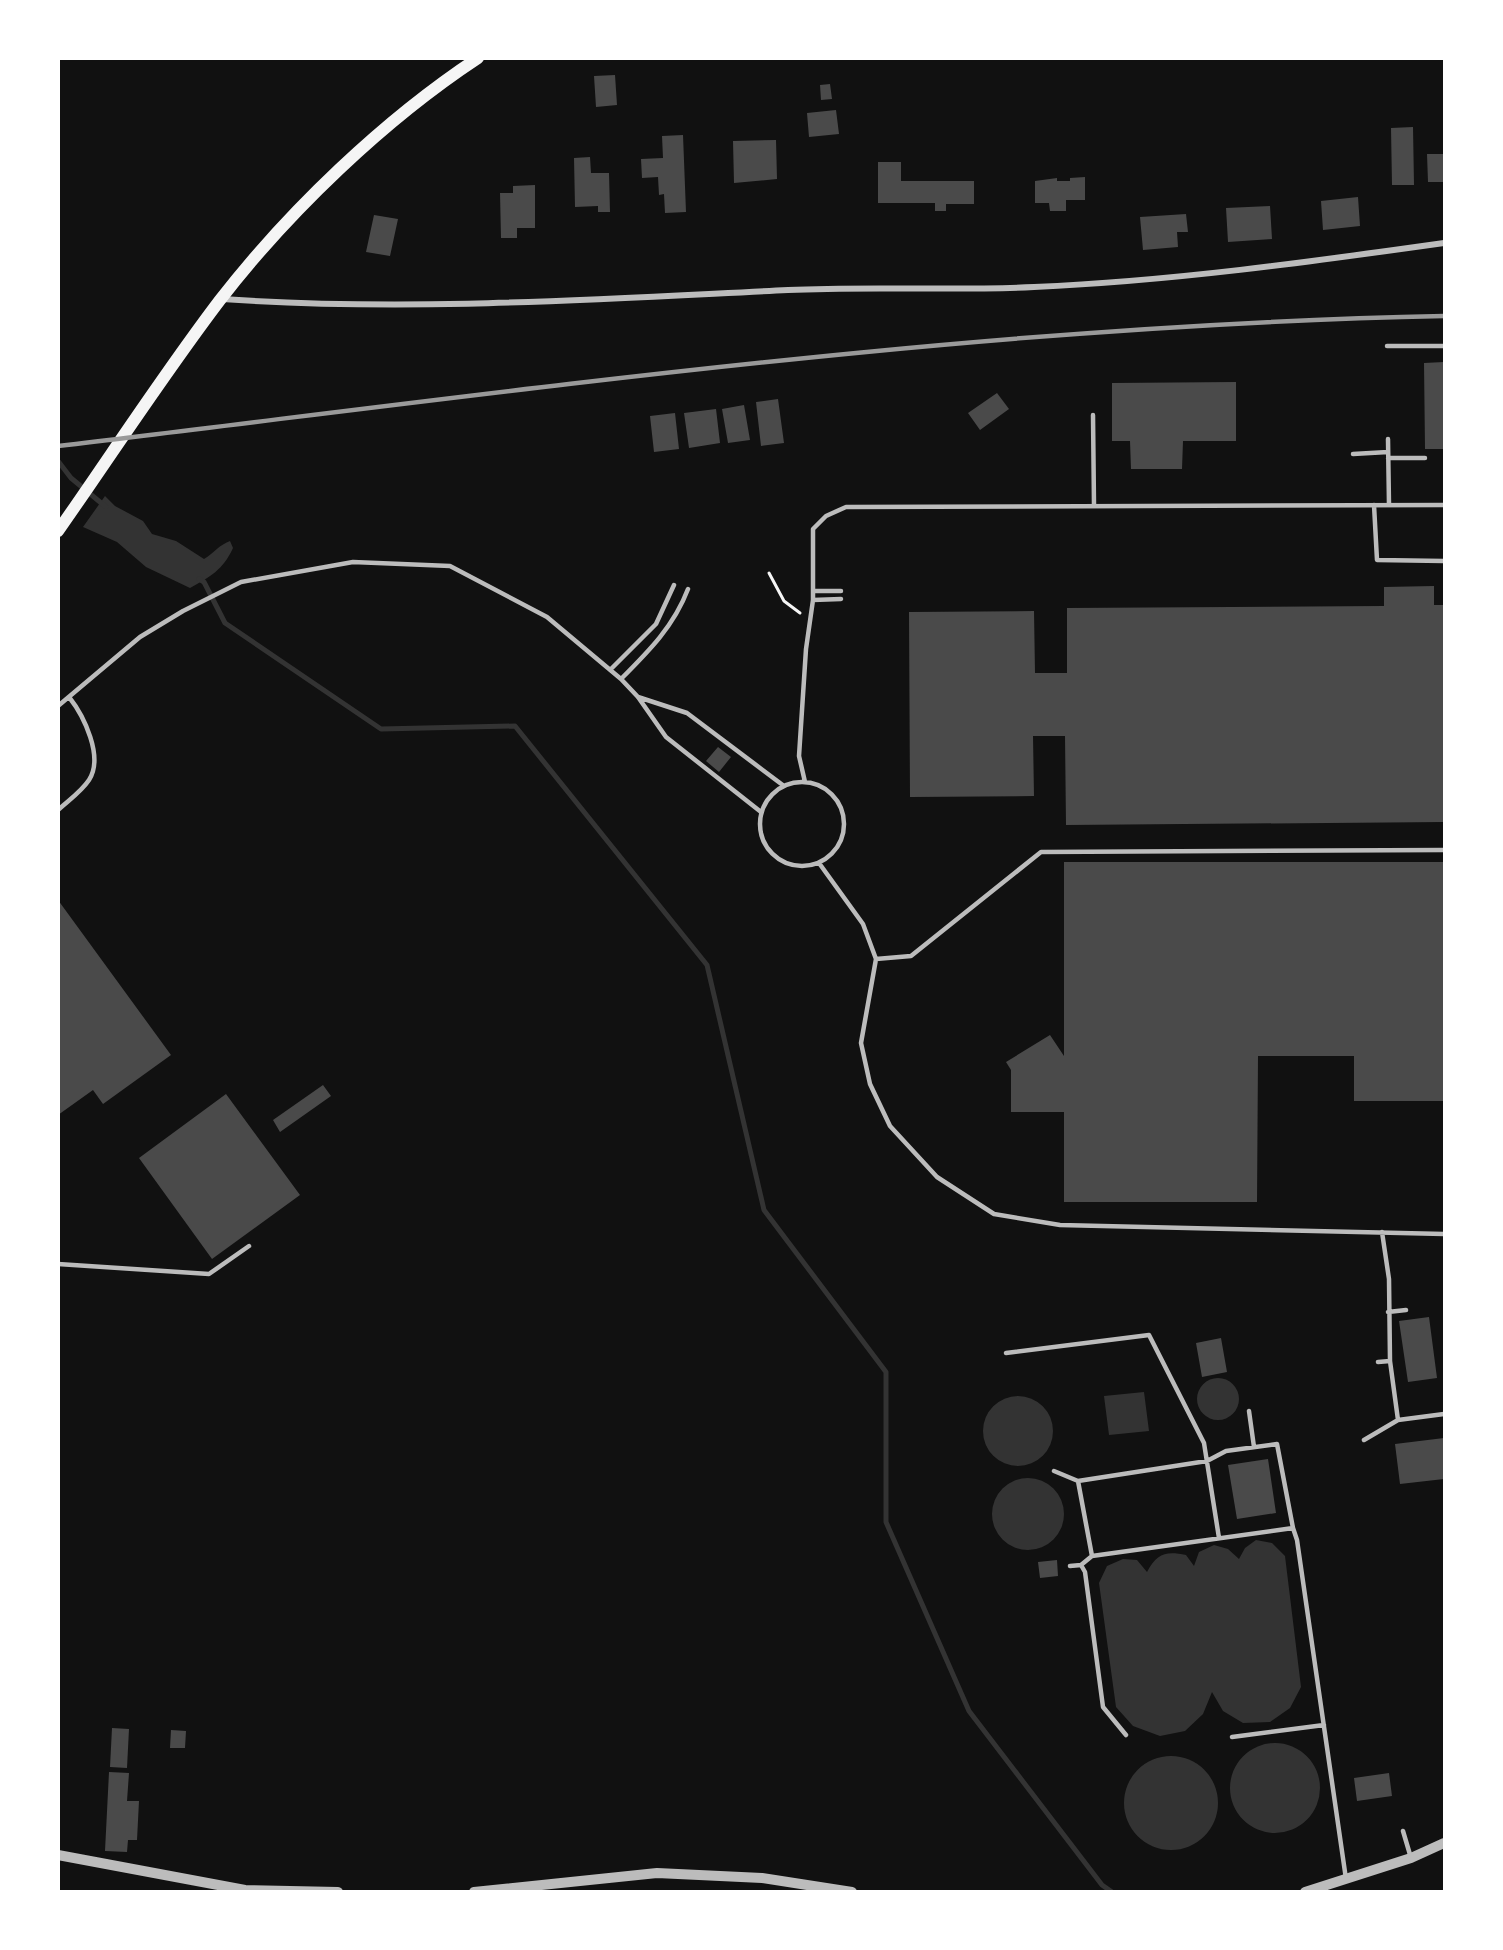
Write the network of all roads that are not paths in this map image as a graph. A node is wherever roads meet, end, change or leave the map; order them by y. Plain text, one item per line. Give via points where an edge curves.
1 (478, 58) edge
2 (1444, 243) edge
3 (221, 299) junction
4 (1387, 346) dead end
5 (1444, 346) edge
6 (1093, 415) dead end
7 (1388, 439) dead end
8 (1388, 452) junction
9 (1353, 454) dead end
10 (1388, 458) junction
11 (1425, 458) dead end
12 (1374, 505) junction
13 (1389, 505) junction
14 (1444, 505) edge
15 (1094, 506) junction
16 (58, 531) edge
17 (1444, 561) edge
18 (674, 585) dead end
19 (688, 589) dead end
20 (813, 591) junction
21 (841, 591) dead end
22 (841, 599) dead end
23 (813, 600) junction
24 (610, 670) junction
25 (621, 679) junction
26 (69, 697) junction
27 (638, 697) junction
28 (58, 706) edge
29 (805, 782) junction
30 (784, 786) junction
31 (58, 810) edge
32 (761, 812) junction
33 (1444, 850) edge
34 (819, 863) junction
35 (876, 959) junction
36 (1382, 1232) junction
37 (1444, 1234) edge
38 (249, 1246) dead end
39 (58, 1264) edge
40 (1406, 1310) dead end
41 (1388, 1312) junction
42 (1006, 1353) dead end
43 (1390, 1361) junction
44 (1378, 1362) dead end
45 (1249, 1411) dead end
46 (1444, 1414) edge
47 (1398, 1420) junction
48 (1364, 1440) dead end
49 (1254, 1447) junction
50 (1207, 1461) junction
51 (1054, 1471) dead end
52 (1078, 1481) junction
53 (1293, 1528) junction
54 (1219, 1538) junction
55 (1092, 1556) junction
56 (1082, 1565) junction
57 (1070, 1566) dead end
58 (1324, 1725) junction
59 (1126, 1735) dead end
60 (1232, 1737) dead end
61 (1403, 1831) dead end
62 (1444, 1843) edge
63 (58, 1855) edge
64 (1410, 1858) junction
65 (1346, 1879) junction
66 (338, 1892) edge
67 (474, 1892) edge
68 (852, 1892) edge
69 (1305, 1892) edge

1 - 3 main road via 446,79 362,148 291,219
2 - 3 street via 1205,274 1035,287 792,290 553,301 294,304
3 - 16 main road
4 - 5 lane
6 - 15 lane
7 - 8 lane
8 - 9 lane
8 - 10 lane
10 - 11 lane
10 - 13 lane
12 - 13 lane
12 - 15 lane
12 - 17 lane via 1377,560
13 - 14 lane
15 - 20 lane via 846,507 826,516 813,529
18 - 24 lane via 656,624
19 - 25 lane via 667,631
20 - 21 lane
20 - 23 lane
22 - 23 lane
23 - 29 lane via 799,756
24 - 25 lane
24 - 26 lane via 547,618 450,566 353,562 241,582 140,637
25 - 27 lane
26 - 28 lane
26 - 31 lane via 89,735 94,768 81,790
27 - 30 lane via 687,713
27 - 32 lane via 666,737
29 - 30 lane
29 - 34 lane via 830,793 844,817 839,844
30 - 32 lane
32 - 34 lane via 761,833 770,851 792,866
33 - 35 lane via 1041,852 911,956
34 - 35 lane via 863,924
35 - 36 lane via 861,1043 870,1084 890,1126 937,1177 994,1214 1060,1225
36 - 37 lane
36 - 41 lane via 1389,1279
38 - 39 lane via 209,1274
40 - 41 lane
41 - 43 lane
42 - 50 lane via 1149,1335 1204,1443
43 - 44 lane
43 - 47 lane
45 - 49 lane
46 - 47 lane
47 - 48 lane
49 - 50 lane via 1226,1451
49 - 53 lane via 1277,1444
50 - 52 lane
50 - 54 lane
51 - 52 lane
52 - 55 lane
53 - 54 lane
53 - 58 lane
54 - 55 lane
55 - 56 lane
56 - 57 lane
56 - 59 lane via 1103,1707
58 - 60 lane
58 - 65 lane
61 - 64 lane
62 - 64 street
63 - 66 street via 245,1890
64 - 65 street
65 - 69 street
67 - 68 street via 657,1873 762,1878

